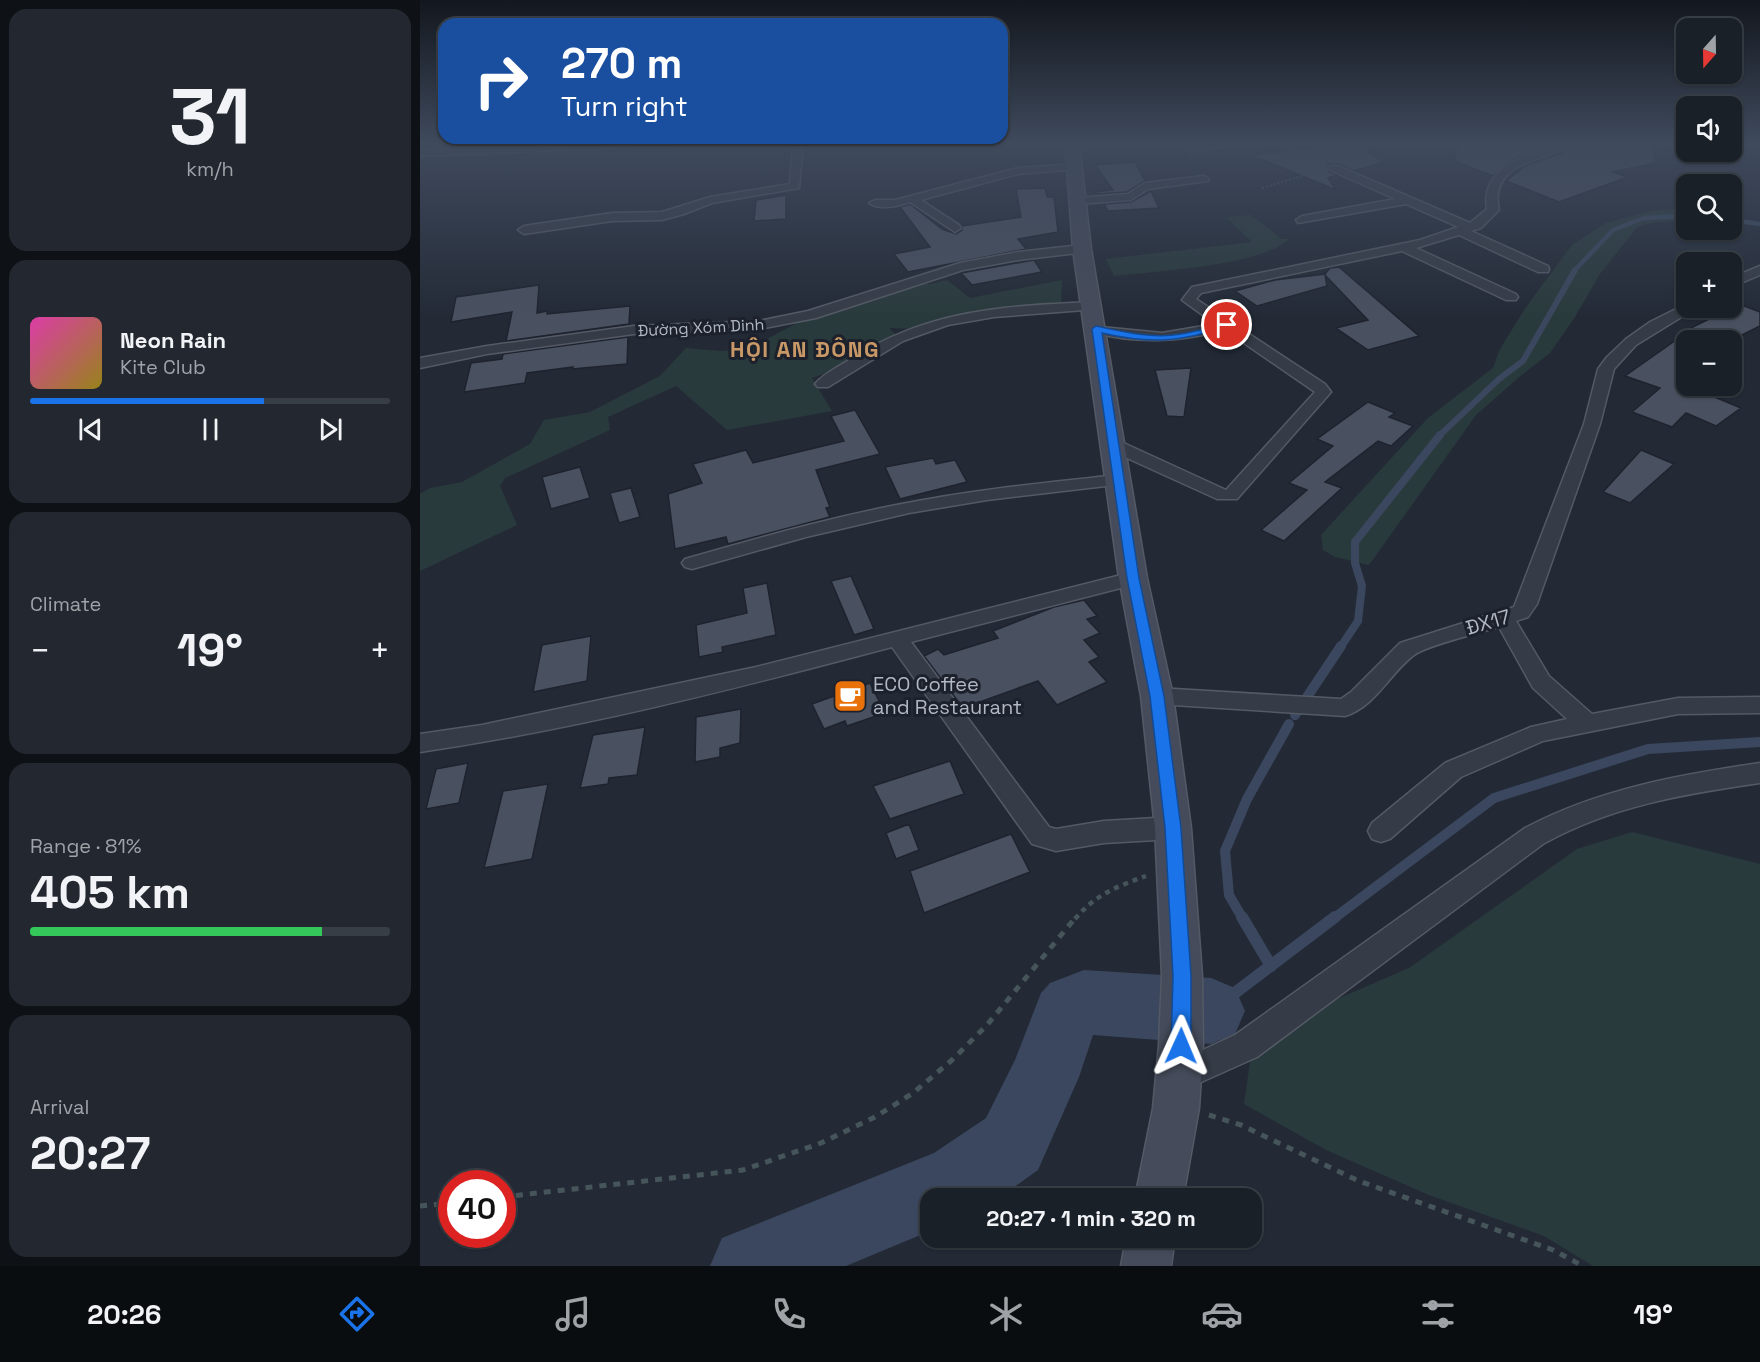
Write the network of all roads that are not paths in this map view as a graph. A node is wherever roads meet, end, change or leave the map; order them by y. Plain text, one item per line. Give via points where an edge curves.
1 (707, 201) edge
2 (904, 201) edge
3 (916, 201) edge
4 (1077, 201) edge
5 (1403, 201) edge
6 (1411, 201) edge
7 (1492, 201) edge
8 (875, 202) dead end
9 (1302, 220) dead end
10 (955, 228) dead end
11 (1465, 229) junction
12 (524, 230) dead end
13 (1403, 247) junction
14 (1082, 249) junction
15 (1543, 269) dead end
16 (1760, 270) edge
17 (1742, 278) edge
18 (1511, 297) dead end
19 (1676, 314) edge
20 (1094, 317) junction
21 (1227, 325) junction
22 (420, 363) edge
23 (824, 384) dead end
24 (1112, 444) junction
25 (1118, 480) junction
26 (692, 563) dead end
27 (1133, 578) junction
28 (1504, 618) junction
29 (898, 640) junction
30 (1157, 696) junction
31 (1760, 705) edge
32 (1588, 724) junction
33 (420, 743) edge
34 (1760, 773) edge
35 (1173, 828) junction
36 (1381, 831) dead end
37 (1178, 1077) junction
38 (1161, 1188) edge
39 (1150, 1248) edge
40 (1146, 1266) edge

1 - 12 street via 662,216 612,217
2 - 8 street
3 - 10 street
4 - 14 street
5 - 9 street
6 - 11 street
7 - 11 street via 1492,210 1477,225
11 - 13 street
11 - 15 street
13 - 18 street
13 - 21 street via 1260,275 1192,294 1189,300
14 - 20 street
14 - 22 street, Đường Xóm Dinh via 960,267 832,309 759,325 634,330
16 - 17 street
19 - 28 street, ĐX17 via 1617,355 1607,367 1592,424 1527,604 1521,612
20 - 21 street via 1132,337 1157,339
20 - 23 street via 1009,310 951,321 887,344
20 - 24 street
21 - 24 street via 1323,392 1231,495 1223,495
24 - 25 street
25 - 26 street via 910,507 822,526
25 - 27 street
27 - 29 street
27 - 30 street
28 - 30 street, ĐX17 via 1408,648 1349,706 1325,708
28 - 32 street via 1541,682
29 - 33 street via 539,722
29 - 35 street via 1041,836 1056,840 1104,832
30 - 35 street
31 - 32 street via 1678,706
32 - 36 street via 1539,733 1453,770
34 - 37 street via 1613,800 1561,820 1246,1046
35 - 37 street via 1182,976
37 - 38 street
39 - 40 street

